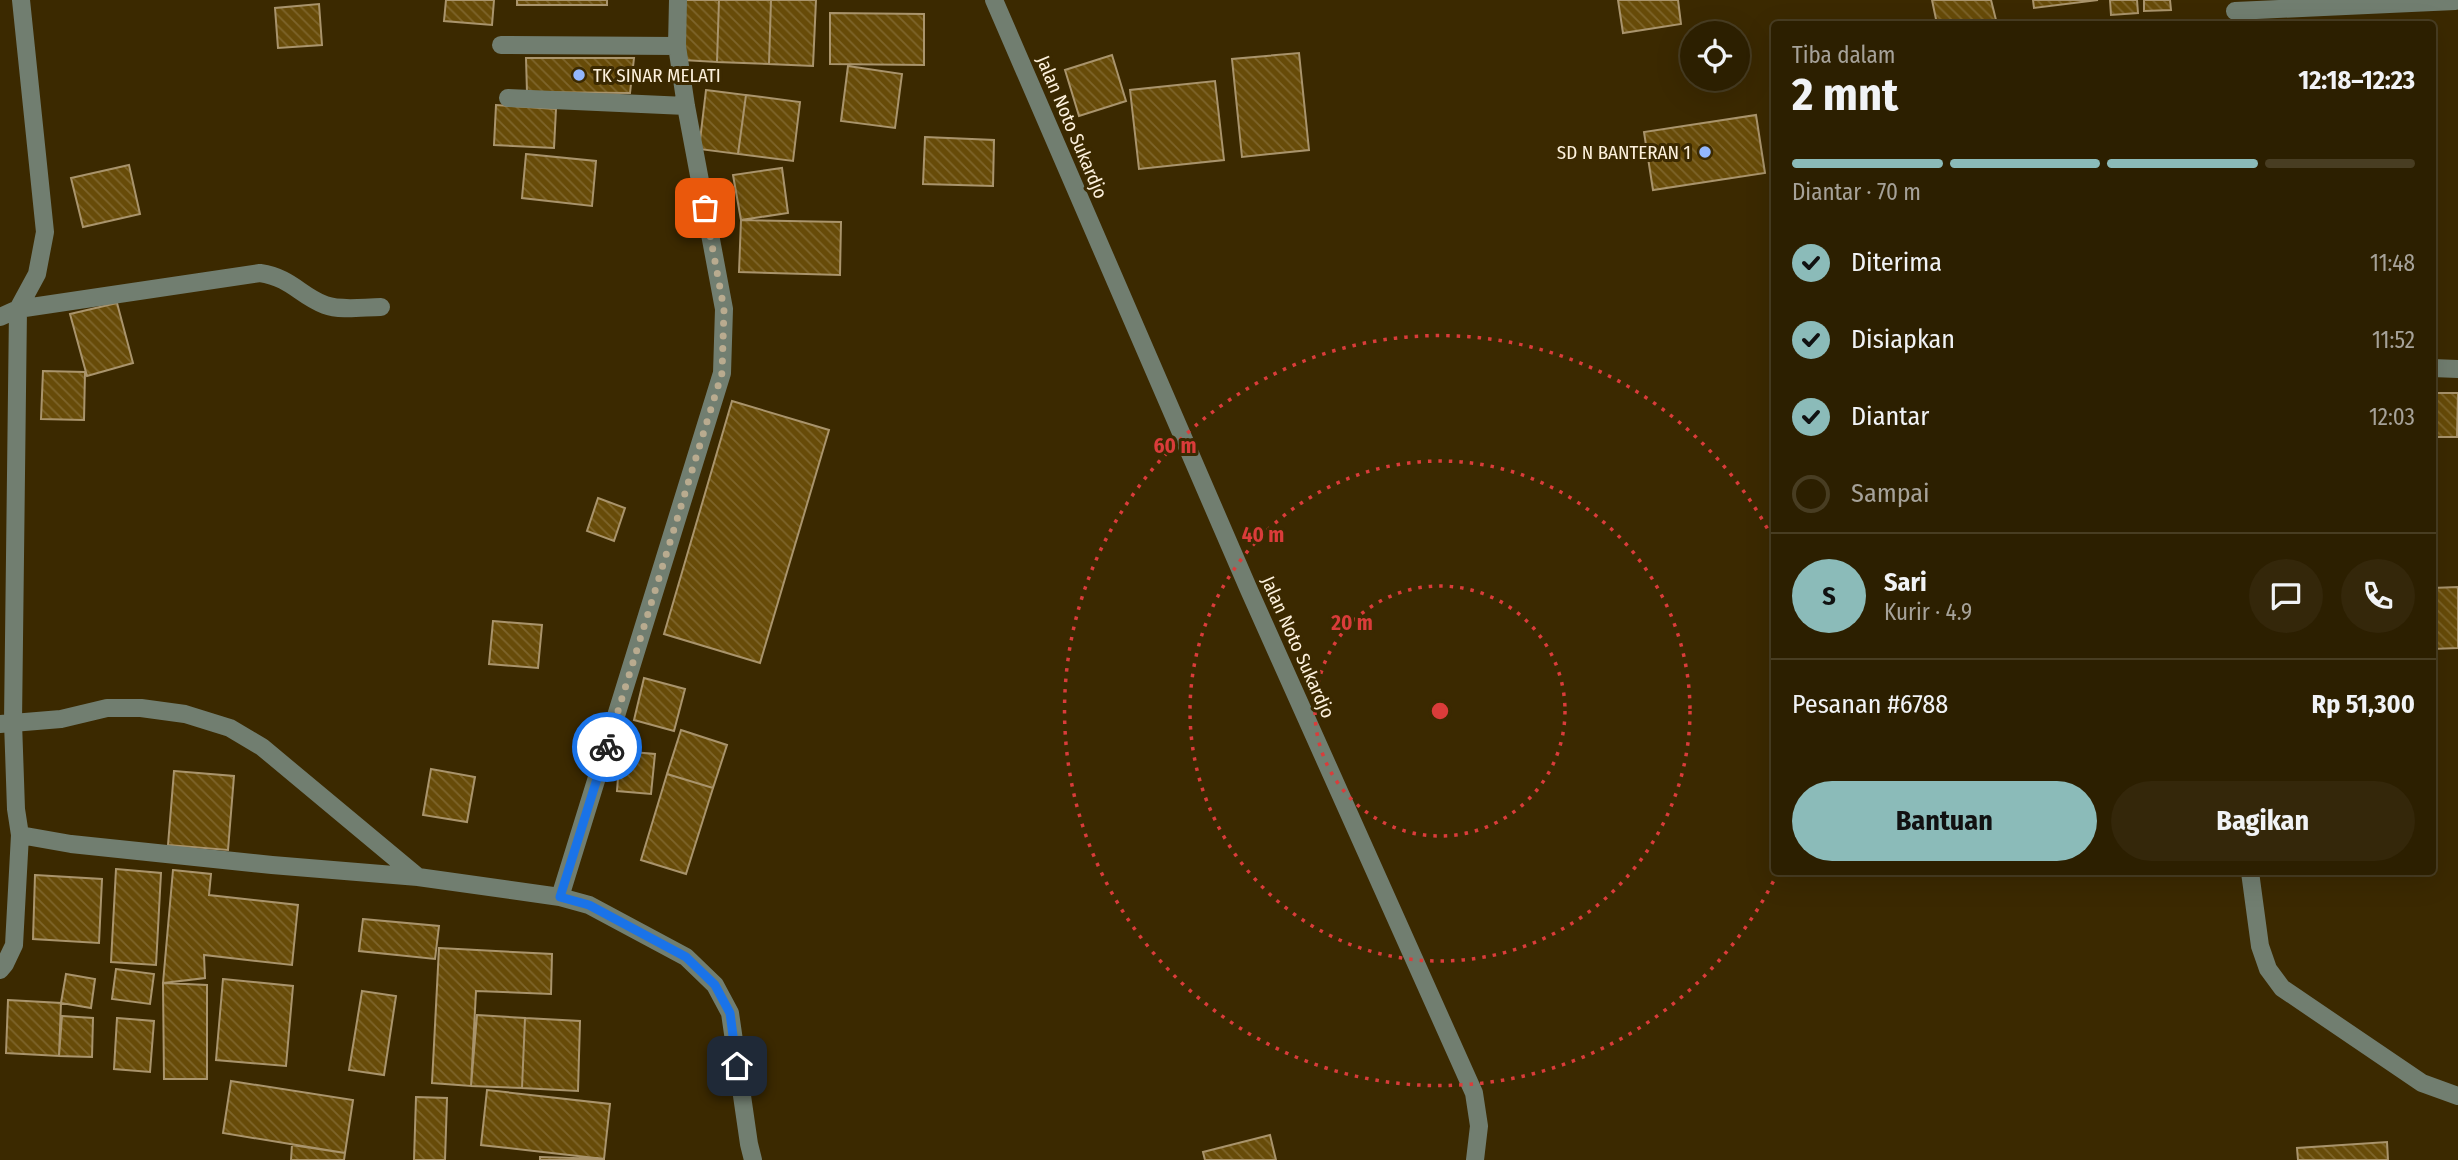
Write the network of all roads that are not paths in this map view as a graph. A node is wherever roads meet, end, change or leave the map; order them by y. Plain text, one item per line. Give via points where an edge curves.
1 (21, 0) edge
2 (678, 0) edge
3 (994, 0) edge
4 (2455, 1) edge
5 (2234, 12) edge
6 (501, 45) dead end
7 (677, 46) junction
8 (508, 98) dead end
9 (686, 106) junction
10 (381, 307) dead end
11 (18, 309) junction
12 (0, 317) edge
13 (2436, 368) edge
14 (2458, 369) edge
15 (6, 723) edge
16 (20, 835) junction
17 (2250, 875) edge
18 (418, 877) junction
19 (560, 897) junction
20 (0, 970) edge
21 (2458, 1096) edge
22 (753, 1160) edge
23 (1475, 1160) edge

1 - 11 street via 45,232 37,274
2 - 7 street
3 - 23 street, Jalan Noto Sukardjo via 1249,590 1474,1093 1479,1126
4 - 5 street
6 - 7 street
7 - 9 street
8 - 9 street
9 - 19 street via 724,309 722,373
10 - 11 street via 330,307 275,275 260,273
11 - 12 street
11 - 15 street
13 - 14 street
15 - 16 street
15 - 18 street via 61,719 107,708 141,708 185,714 230,728 262,747
16 - 18 street via 71,844
16 - 20 street via 13,945
17 - 21 street via 2260,946 2268,969 2282,988 2422,1083
18 - 19 street
19 - 22 street via 589,905 686,957 715,985 730,1013

